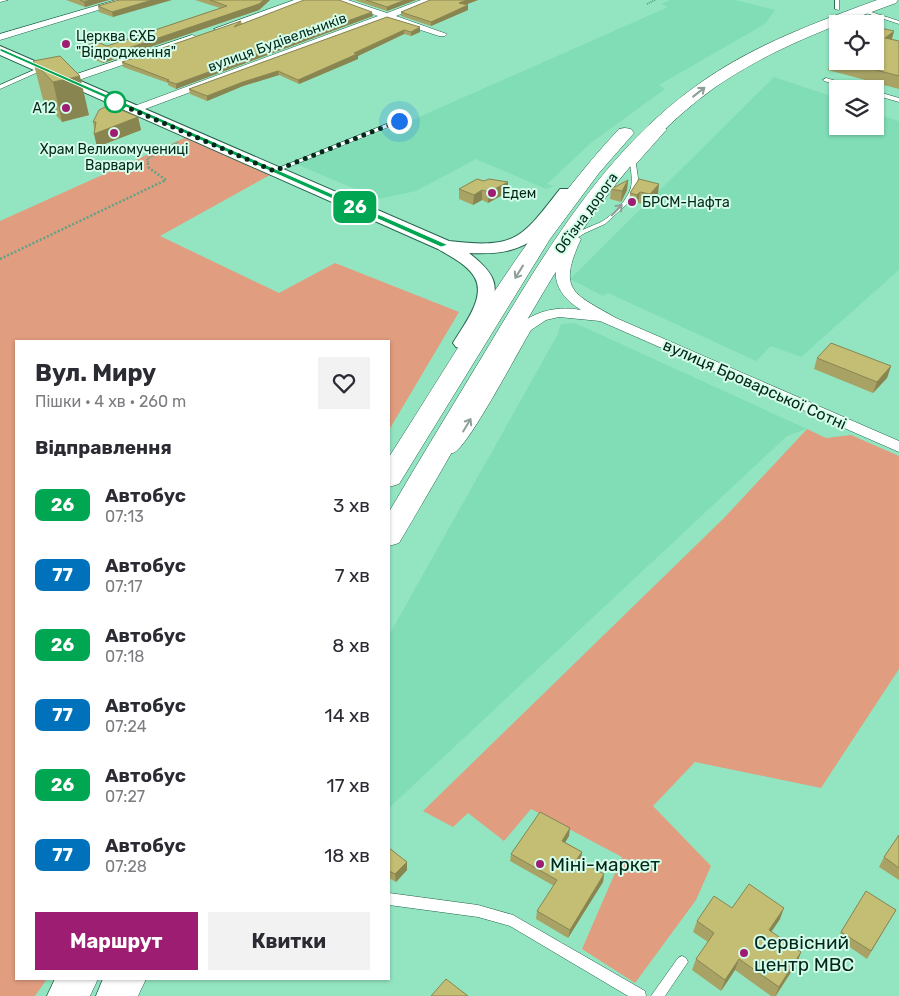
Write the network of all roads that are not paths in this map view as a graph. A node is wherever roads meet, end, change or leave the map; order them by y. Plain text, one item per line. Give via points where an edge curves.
1 (6, 0) edge
2 (126, 0) edge
3 (303, 0) edge
4 (339, 0) edge
5 (430, 0) edge
6 (890, 0) edge
7 (0, 1) edge
8 (837, 5) edge
9 (863, 5) edge
10 (386, 16) junction
11 (899, 22) edge
12 (442, 34) dead end
13 (0, 37) edge
14 (0, 50) edge
15 (43, 68) junction
16 (69, 80) junction
17 (826, 80) dead end
18 (829, 81) edge
19 (0, 87) edge
20 (884, 96) edge
21 (899, 100) edge
22 (133, 110) junction
23 (399, 121) dead end
24 (623, 135) junction
25 (274, 171) junction
26 (578, 227) junction
27 (444, 245) junction
28 (610, 321) junction
29 (899, 447) edge
30 (390, 476) edge
31 (390, 476) edge
32 (415, 490) junction
33 (390, 534) edge
34 (390, 899) edge
35 (682, 962) dead end
36 (77, 980) edge
37 (125, 980) edge
38 (67, 996) edge
39 (116, 996) edge
40 (640, 996) edge
41 (657, 996) edge

1 - 7 lane
2 - 13 street
3 - 16 street
4 - 10 street
5 - 10 street, вулиця Будівельників
6 - 9 highway, Обʼїзна дорога
8 - 9 highway, Обʼїзна дорога
8 - 24 highway, Обʼїзна дорога via 719,63 657,105
9 - 11 lane
26 -> 9 highway, Обʼїзна дорога via 620,165 676,110 706,86 764,51
10 - 12 street
10 - 22 street, вулиця Будівельників
14 - 15 street
15 - 16 street
15 - 19 lane
16 - 22 street
17 - 18 lane
20 - 21 lane
22 - 25 street
23 - 25 lane
24 - 27 street via 583,170 526,239 478,249
24 -> 30 highway, Обʼїзна дорога via 592,169 541,237
25 - 27 street
26 - 28 street, вулиця Броварської Сотні via 563,260 563,285 572,298
26 - 32 highway, Обʼїзна дорога via 554,258
27 - 31 street via 475,265 488,292 484,307
28 - 29 street, вулиця Броварської Сотні
32 -> 28 street, вулиця Броварської Сотні via 463,432 524,328 532,320 543,315 572,312
32 - 33 highway, Обʼїзна дорога
34 - 40 lane via 478,911 513,921
35 - 41 lane
36 - 38 highway
37 - 39 highway

